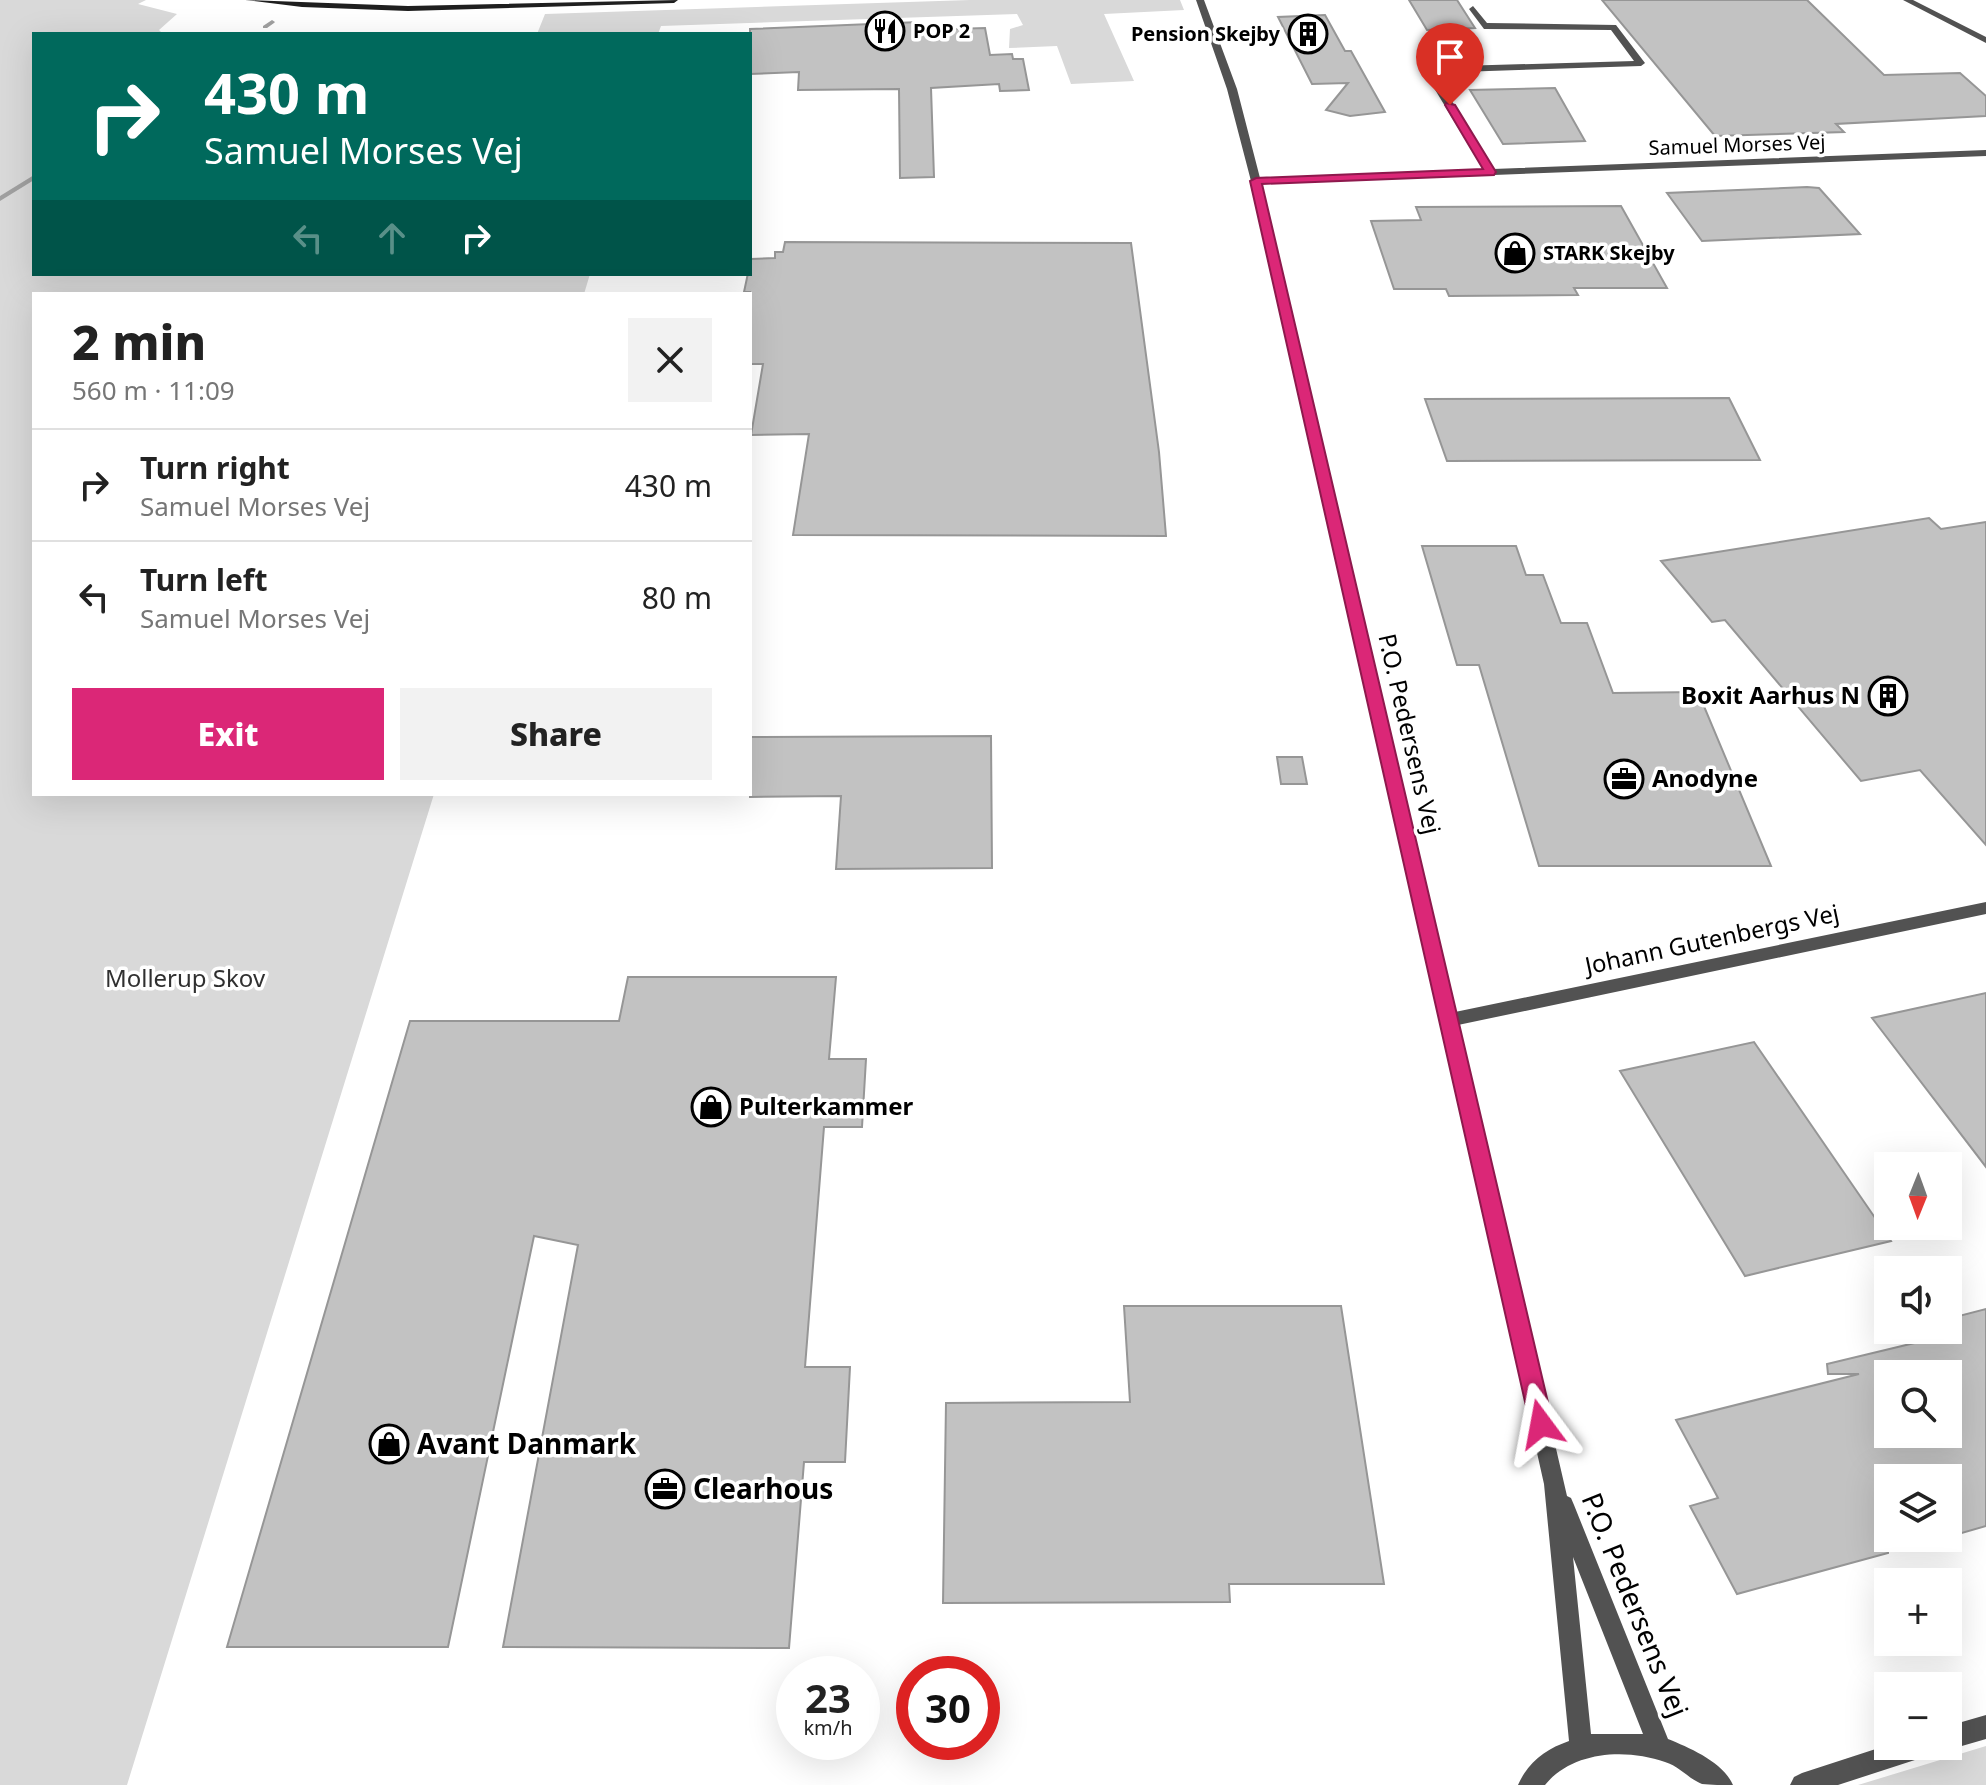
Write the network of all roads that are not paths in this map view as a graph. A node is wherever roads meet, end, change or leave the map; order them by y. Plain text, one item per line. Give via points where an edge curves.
1 (249, 0) edge
2 (674, 0) edge
3 (1200, 0) edge
4 (1907, 0) edge
5 (1473, 9) dead end
6 (1986, 40) edge
7 (1986, 153) edge
8 (1490, 172) junction
9 (1256, 181) junction
10 (1986, 908) edge
11 (1448, 1020) junction
12 (1555, 1484) junction
13 (1986, 1727) edge
14 (1962, 1734) edge
15 (1581, 1747) junction
16 (1660, 1748) junction
17 (1878, 1760) edge
18 (1530, 1785) edge
19 (1721, 1785) edge
20 (1802, 1785) edge

1 - 2 street via 394,7
3 - 9 street, P.O. Pedersens Vej via 1232,89
4 - 6 street
5 - 8 street via 1484,26 1613,27 1641,63 1458,69 1438,76 1436,83
7 - 8 street, Samuel Morses Vej
8 - 9 street, Samuel Morses Vej
9 - 11 street, P.O. Pedersens Vej
10 - 11 street, Johann Gutenbergs Vej
11 - 12 street, P.O. Pedersens Vej
12 - 15 street, P.O. Pedersens Vej
12 - 16 street, P.O. Pedersens Vej
13 - 14 street
15 - 16 street
15 - 18 street via 1550,1762
16 - 19 street via 1704,1770
17 - 20 street

